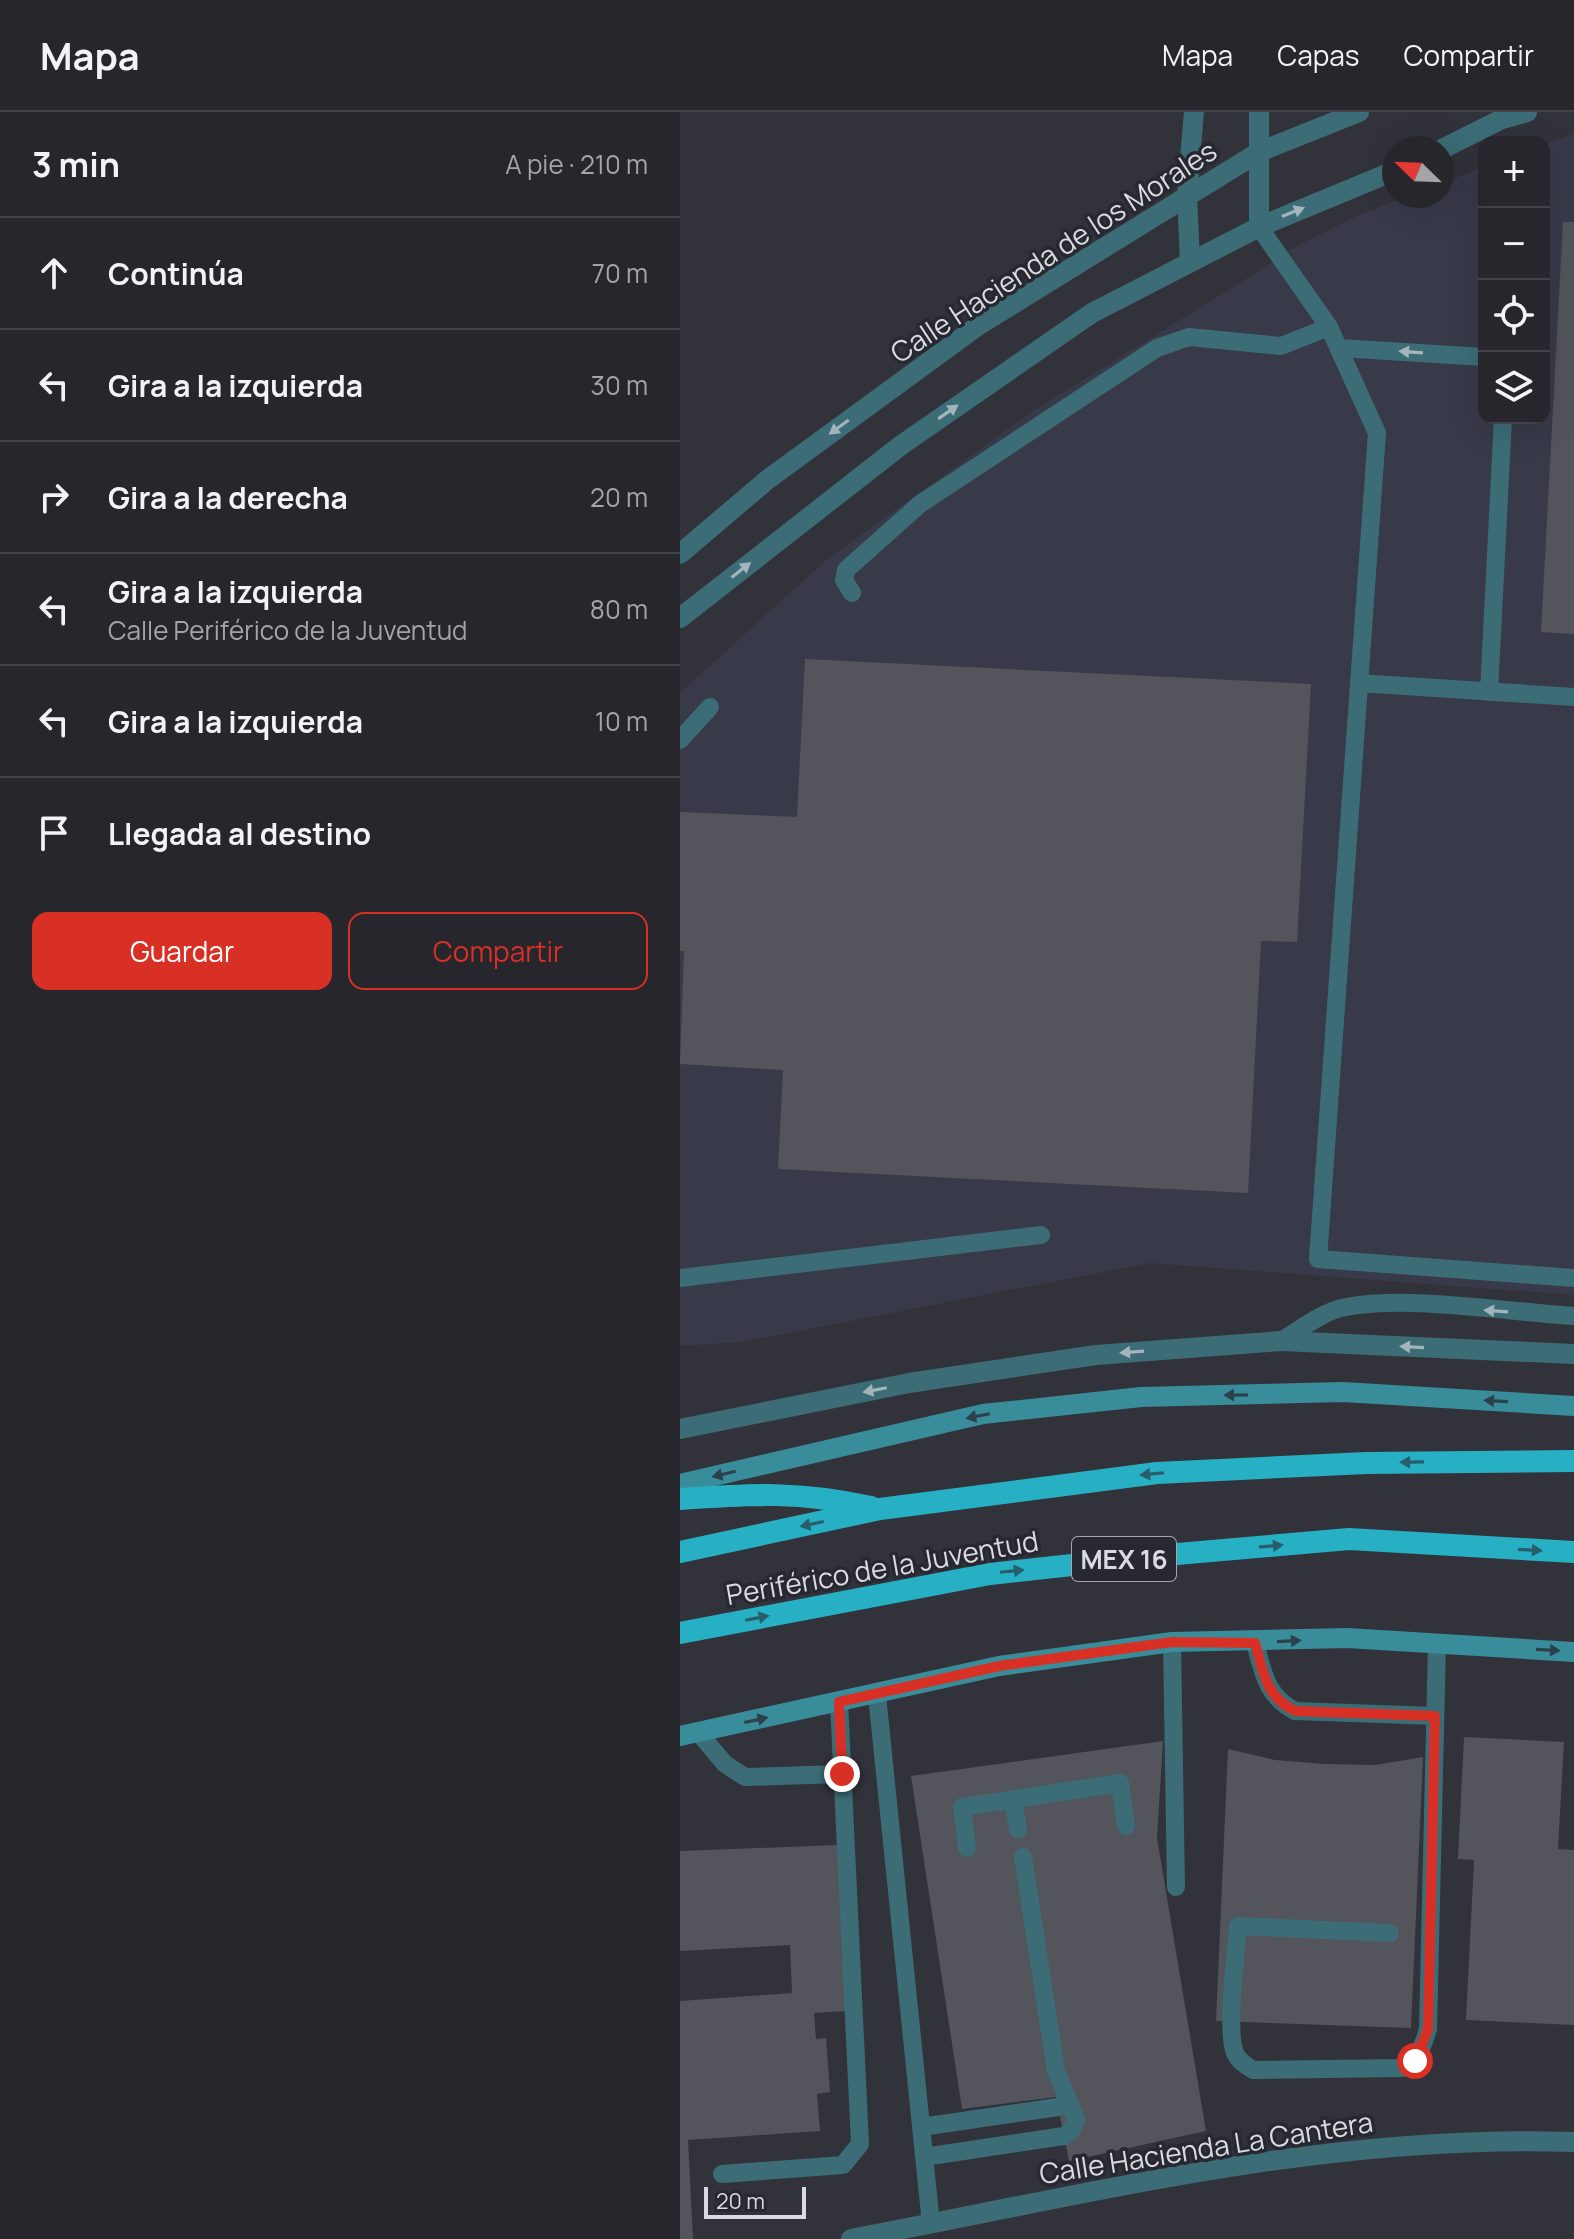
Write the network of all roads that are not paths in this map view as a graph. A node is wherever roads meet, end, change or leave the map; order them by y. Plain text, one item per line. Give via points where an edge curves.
1 (1194, 112) edge
2 (1259, 112) edge
3 (1359, 112) edge
4 (1527, 112) edge
5 (1501, 116) edge
6 (1454, 142) edge
7 (1259, 152) junction
8 (1382, 176) edge
9 (1187, 195) junction
10 (1259, 227) junction
11 (1190, 262) junction
12 (1329, 327) junction
13 (1339, 348) junction
14 (1478, 357) edge
15 (1503, 424) edge
16 (680, 554) edge
17 (852, 593) dead end
18 (680, 618) edge
19 (1359, 683) junction
20 (1489, 692) junction
21 (1574, 697) edge
22 (710, 707) dead end
23 (680, 740) edge
24 (1041, 1235) dead end
25 (680, 1278) edge
26 (1574, 1278) edge
27 (1574, 1316) edge
28 (1281, 1341) junction
29 (1574, 1354) edge
30 (1574, 1406) edge
31 (680, 1429) edge
32 (1569, 1459) edge
33 (680, 1484) edge
34 (680, 1499) edge
35 (880, 1509) junction
36 (680, 1552) edge
37 (1574, 1552) edge
38 (680, 1633) edge
39 (1172, 1642) junction
40 (1255, 1643) junction
41 (1437, 1644) junction
42 (1574, 1652) edge
43 (877, 1695) junction
44 (839, 1702) junction
45 (1435, 1716) junction
46 (689, 1734) edge
47 (842, 1774) junction
48 (1013, 1799) junction
49 (1126, 1826) dead end
50 (1018, 1829) dead end
51 (967, 1848) dead end
52 (1023, 1857) dead end
53 (1176, 1887) dead end
54 (1390, 1933) dead end
55 (1058, 2107) dead end
56 (921, 2127) junction
57 (1574, 2142) edge
58 (924, 2157) junction
59 (722, 2174) dead end
60 (931, 2224) junction
61 (851, 2239) edge

1 - 9 street
2 - 7 street
3 - 7 street, Calle Hacienda de los Morales
4 - 5 street
5 - 6 street
7 - 9 street, Calle Hacienda de los Morales
7 - 10 street
10 -> 8 street
9 - 11 street
9 -> 16 street, Calle Hacienda de los Morales via 979,325 767,480
10 - 11 street
10 - 12 lane
18 -> 11 street via 900,446 1092,313
12 - 13 lane
12 - 17 lane via 1281,346 1189,337 1157,348 920,504 846,570 844,580
14 -> 13 lane
13 - 19 lane via 1377,433
15 - 20 lane
19 - 20 lane
19 - 26 lane via 1318,1259
20 - 21 lane
22 - 23 lane
24 - 25 lane
27 -> 28 lane via 1403,1304 1346,1307
29 -> 28 street
28 -> 31 street via 1096,1355 909,1383
30 -> 33 main road via 1343,1392 1141,1397 983,1414
32 -> 35 highway, Periférico de la Juventud via 1157,1473
34 - 35 highway via 817,1495
35 -> 36 highway, Periférico de la Juventud
38 -> 37 highway, Periférico de la Juventud / MEX 16 via 990,1574 1169,1555 1349,1539
39 - 40 main road
39 - 43 main road via 999,1666
39 - 53 lane
40 -> 41 main road via 1347,1638
40 - 45 lane via 1269,1690 1295,1711
41 -> 42 main road
41 - 45 lane
43 - 44 main road
43 - 56 lane
46 -> 44 main road
44 - 47 lane
45 - 54 lane via 1424,2045 1415,2061 1402,2068 1253,2070 1241,2062 1234,2051 1233,2021 1238,1926
46 - 47 lane via 745,1777
47 - 59 lane via 860,2144 843,2165
48 - 49 lane via 1120,1783
48 - 50 lane
48 - 51 lane via 962,1807
52 - 58 lane via 1056,2071 1076,2119 1064,2136
55 - 56 lane
56 - 58 lane
57 - 60 street, Calle Hacienda La Cantera via 1405,2144 1286,2157
58 - 60 lane
60 - 61 street, Calle Hacienda La Cantera

